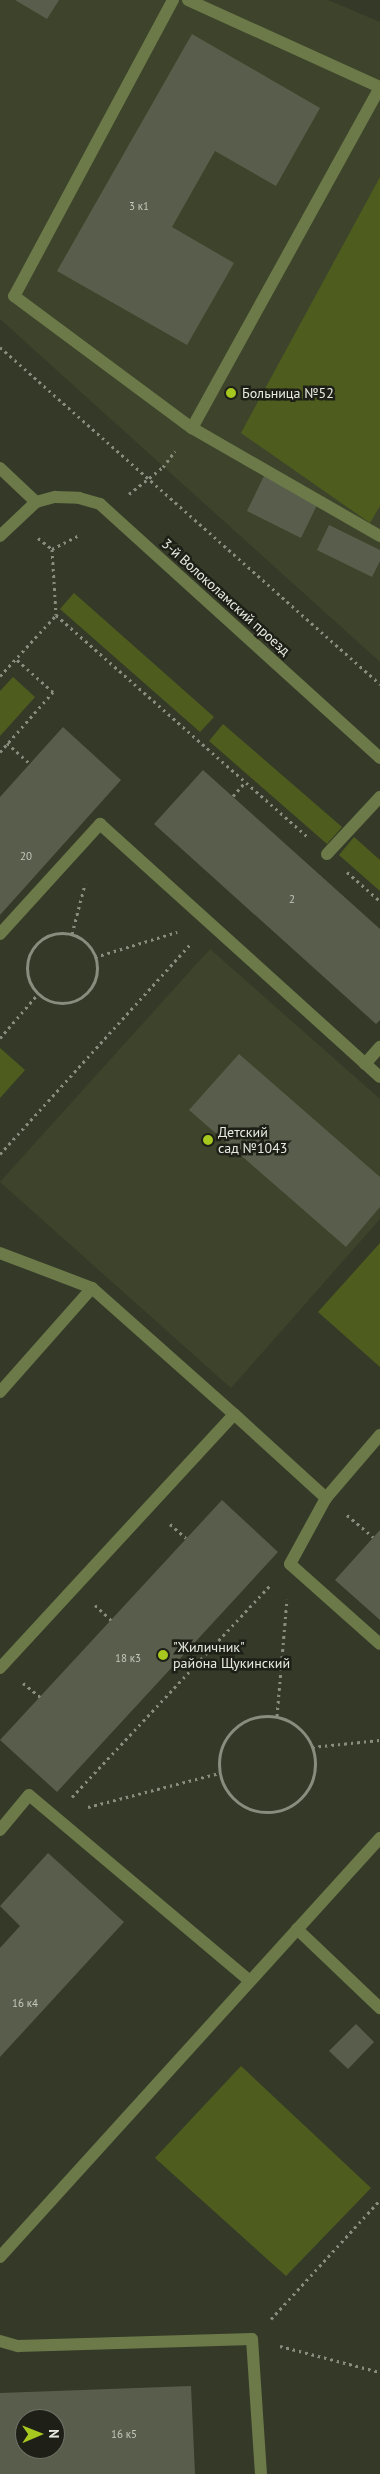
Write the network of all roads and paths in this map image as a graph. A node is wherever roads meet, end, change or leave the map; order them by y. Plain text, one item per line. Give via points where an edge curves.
1 (173, 0) edge
2 (188, 0) edge
3 (380, 87) edge
4 (0, 347) edge
5 (192, 428) junction
6 (0, 468) edge
7 (148, 478) junction
8 (124, 498) dead end
9 (36, 502) junction
10 (31, 532) dead end
11 (80, 535) dead end
12 (0, 536) edge
13 (380, 536) edge
14 (52, 549) junction
15 (56, 615) junction
16 (16, 658) junction
17 (0, 676) edge
18 (380, 684) edge
19 (7, 743) junction
20 (0, 752) edge
21 (380, 758) edge
22 (30, 764) dead end
23 (245, 782) junction
24 (233, 796) dead end
25 (380, 797) edge
26 (327, 854) junction
27 (380, 901) edge
28 (209, 922) junction
29 (0, 934) edge
30 (95, 957) junction
31 (38, 994) junction
32 (0, 1038) edge
33 (380, 1047) edge
34 (366, 1064) junction
35 (380, 1077) edge
36 (0, 1154) edge
37 (0, 1253) edge
38 (92, 1288) junction
39 (0, 1392) edge
40 (234, 1414) junction
41 (380, 1435) edge
42 (326, 1498) junction
43 (290, 1564) junction
44 (380, 1644) edge
45 (0, 1668) edge
46 (277, 1716) junction
47 (380, 1740) edge
48 (312, 1747) junction
49 (219, 1773) junction
50 (54, 1816) junction
51 (0, 1830) edge
52 (380, 1838) edge
53 (297, 1929) junction
54 (249, 1980) junction
55 (380, 2008) edge
56 (380, 2200) edge
57 (0, 2257) edge
58 (252, 2339) junction
59 (0, 2341) edge
60 (380, 2372) edge
61 (261, 2474) edge

1 - 5 street via 14,296
2 - 3 street
3 - 5 street
4 - 7 path
5 - 7 path via 163,467
5 - 13 street
6 - 9 street
7 - 8 path
7 - 18 path
9 - 12 street
9 - 21 street, 3-й Волоколамский проезд via 79,498 100,504
10 - 14 path
11 - 14 path
14 - 15 path
15 - 16 path
15 - 23 path
16 - 17 path
16 - 19 path via 53,692
19 - 20 path
19 - 22 path
23 - 24 path
23 - 26 path
25 - 26 street
26 - 27 path
28 - 29 street via 100,824
28 - 30 path
28 - 34 street
28 - 36 path
30 - 31 path via 96,980 82,998 59,1004
30 - 31 path via 82,939 72,934 60,932 38,941 26,962 30,985
31 - 32 path
33 - 34 street
34 - 35 street
37 - 38 street
38 - 39 street
38 - 40 street
40 - 42 street
40 - 45 street
41 - 42 street
42 - 43 street
43 - 44 street
43 - 46 path
43 - 50 path
46 - 48 path via 292,1722
46 - 49 path via 260,1716 233,1729 224,1742
47 - 48 path
48 - 49 path via 315,1762 306,1793 279,1811 263,1812 248,1808 224,1788
49 - 50 path
50 - 51 street via 28,1795
50 - 54 street
52 - 53 street
53 - 54 street
53 - 55 street
54 - 57 street
56 - 58 path
58 - 59 street via 18,2346
58 - 60 path
58 - 61 street

